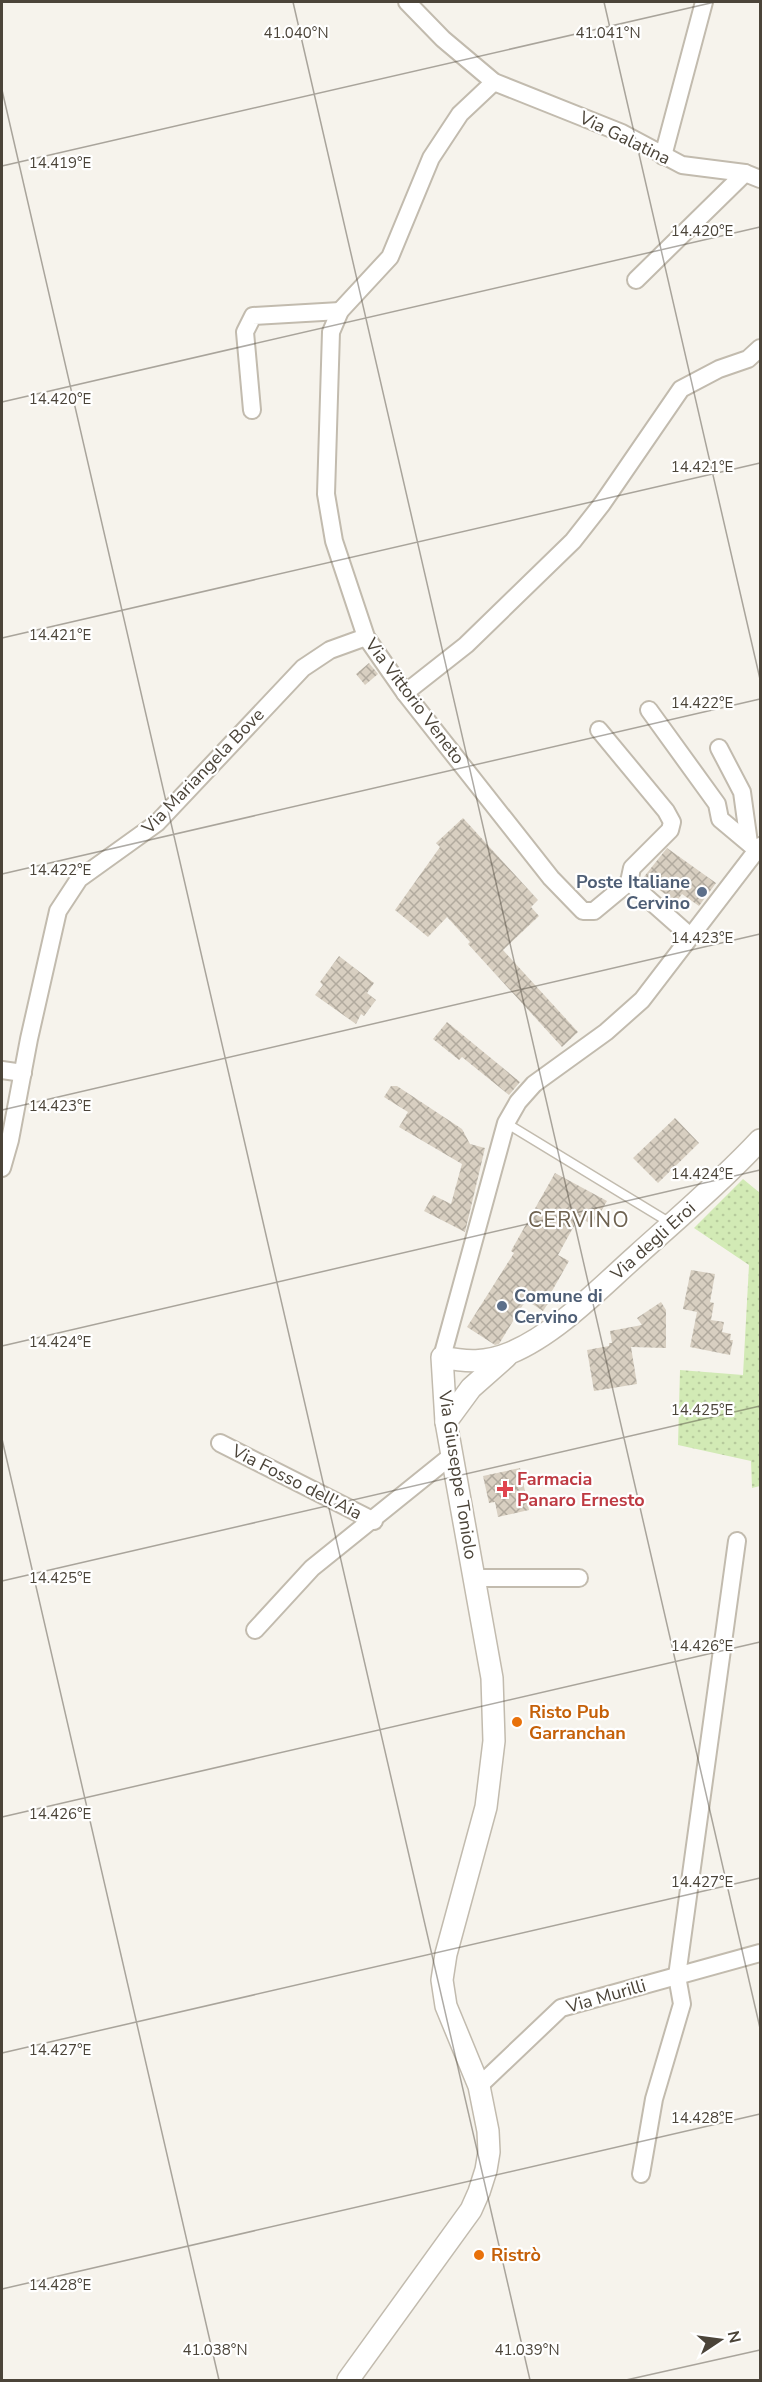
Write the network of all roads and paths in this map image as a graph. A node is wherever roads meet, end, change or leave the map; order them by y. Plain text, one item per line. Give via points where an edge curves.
1 (407, 2) edge
2 (704, 2) edge
3 (494, 82) junction
4 (663, 156) junction
5 (753, 176) edge
6 (636, 280) dead end
7 (340, 311) junction
8 (760, 348) edge
9 (252, 411) dead end
10 (366, 637) junction
11 (405, 693) junction
12 (649, 710) dead end
13 (599, 730) dead end
14 (719, 748) dead end
15 (756, 846) edge
16 (629, 882) junction
17 (690, 936) junction
18 (2, 1070) edge
19 (23, 1073) junction
20 (506, 1123) junction
21 (760, 1140) edge
22 (2, 1168) edge
23 (672, 1224) junction
24 (510, 1353) junction
25 (442, 1357) junction
26 (446, 1422) junction
27 (220, 1443) dead end
28 (451, 1456) junction
29 (374, 1521) junction
30 (737, 1540) dead end
31 (473, 1578) junction
32 (579, 1578) dead end
33 (255, 1630) dead end
34 (760, 1953) edge
35 (677, 1976) junction
36 (479, 2086) junction
37 (641, 2174) dead end
38 (348, 2380) edge

1 - 3 street, Via Galatina
2 - 4 street
3 - 4 street, Via Galatina via 622,133
3 - 7 street, Via Vittorio Veneto via 460,114 431,158 390,257
4 - 5 street, Via Galatina via 682,165
5 - 6 street
7 - 9 street via 253,316 245,332
7 - 10 street, Via Vittorio Veneto via 331,332 326,494 334,541
8 - 11 street via 748,359 681,388 573,541 466,645
10 - 11 street, Via Vittorio Veneto
10 - 19 street, Via Mariangela Bove via 330,650 303,668 157,823 79,879 58,911
11 - 16 street, Via Vittorio Veneto via 551,879 583,911 594,911
12 - 15 street via 717,804 720,819
13 - 16 street via 672,822 670,830 632,868
14 - 15 street via 742,792
15 - 17 street, Via Giuseppe Toniolo
16 - 17 street
17 - 20 street, Via Giuseppe Toniolo via 642,1000 606,1032 534,1084
18 - 19 street
19 - 22 street, Via Mariangela Bove
20 - 23 lane
20 - 25 street, Via Giuseppe Toniolo
21 - 23 street, Via degli Eroi via 733,1170
23 - 24 street, Via degli Eroi via 582,1304 543,1335
24 - 25 street, Via degli Eroi via 481,1362
24 - 26 street, Via degli Eroi via 471,1388
25 - 26 street, Via Giuseppe Toniolo
26 - 28 street, Via Giuseppe Toniolo
27 - 29 street, Via Fosso dell'Aia
28 - 29 street, Via Fosso dell'Aia
28 - 31 street, Via Giuseppe Toniolo
29 - 33 street, Via Fosso dell'Aia via 312,1568
30 - 35 street
31 - 32 street
31 - 36 street, Via Giuseppe Toniolo via 492,1678 494,1740 486,1807 442,1980 446,2006
34 - 35 street, Via Murilli
35 - 36 street, Via Murilli via 561,2008
35 - 37 street via 682,2004 654,2099
36 - 38 street, Via Giuseppe Toniolo via 489,2152 480,2192

